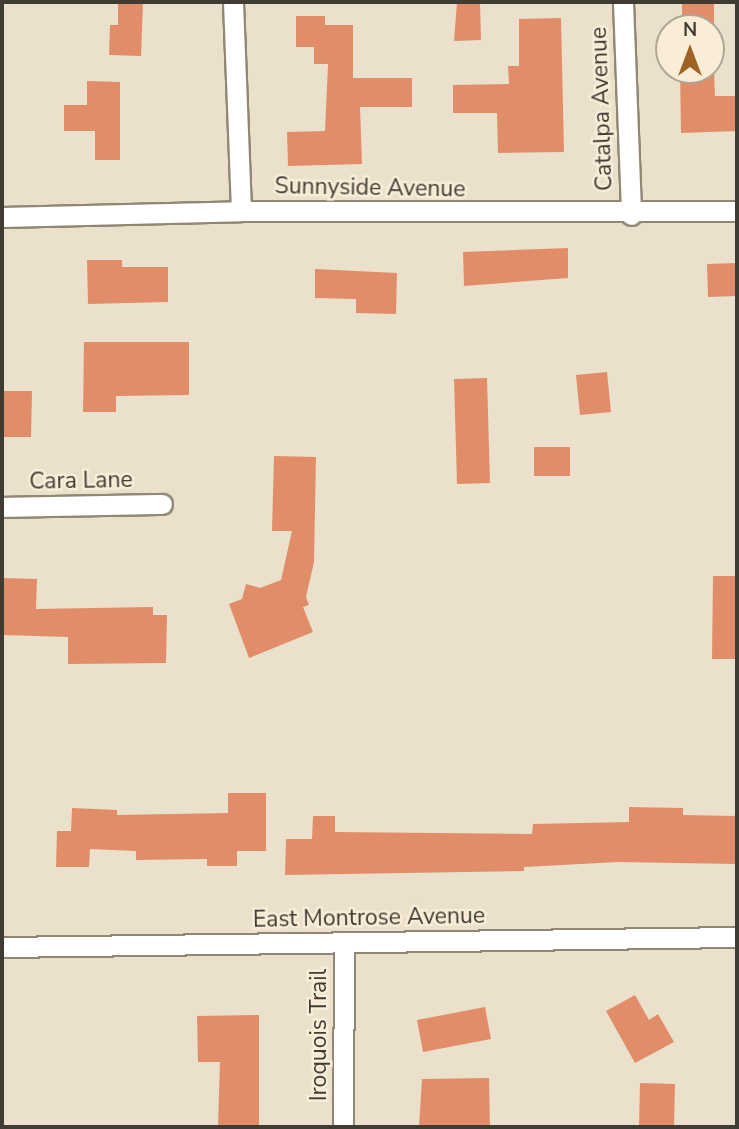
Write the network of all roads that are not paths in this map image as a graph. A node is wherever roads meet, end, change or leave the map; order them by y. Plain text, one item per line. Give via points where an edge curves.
1 (233, 2) edge
2 (623, 2) edge
3 (241, 211) junction
4 (737, 211) edge
5 (631, 215) junction
6 (2, 217) edge
7 (162, 504) dead end
8 (2, 507) edge
9 (737, 937) edge
10 (344, 942) junction
11 (2, 947) edge
12 (343, 1127) edge

1 - 3 street
2 - 5 street, Catalpa Avenue
3 - 5 street, Sunnyside Avenue
3 - 6 street, Sunnyside Avenue
4 - 5 street, Sunnyside Avenue
7 - 8 street, Cara Lane
9 - 10 street, East Montrose Avenue
10 - 11 street, East Montrose Avenue
10 - 12 street, Iroquois Trail

